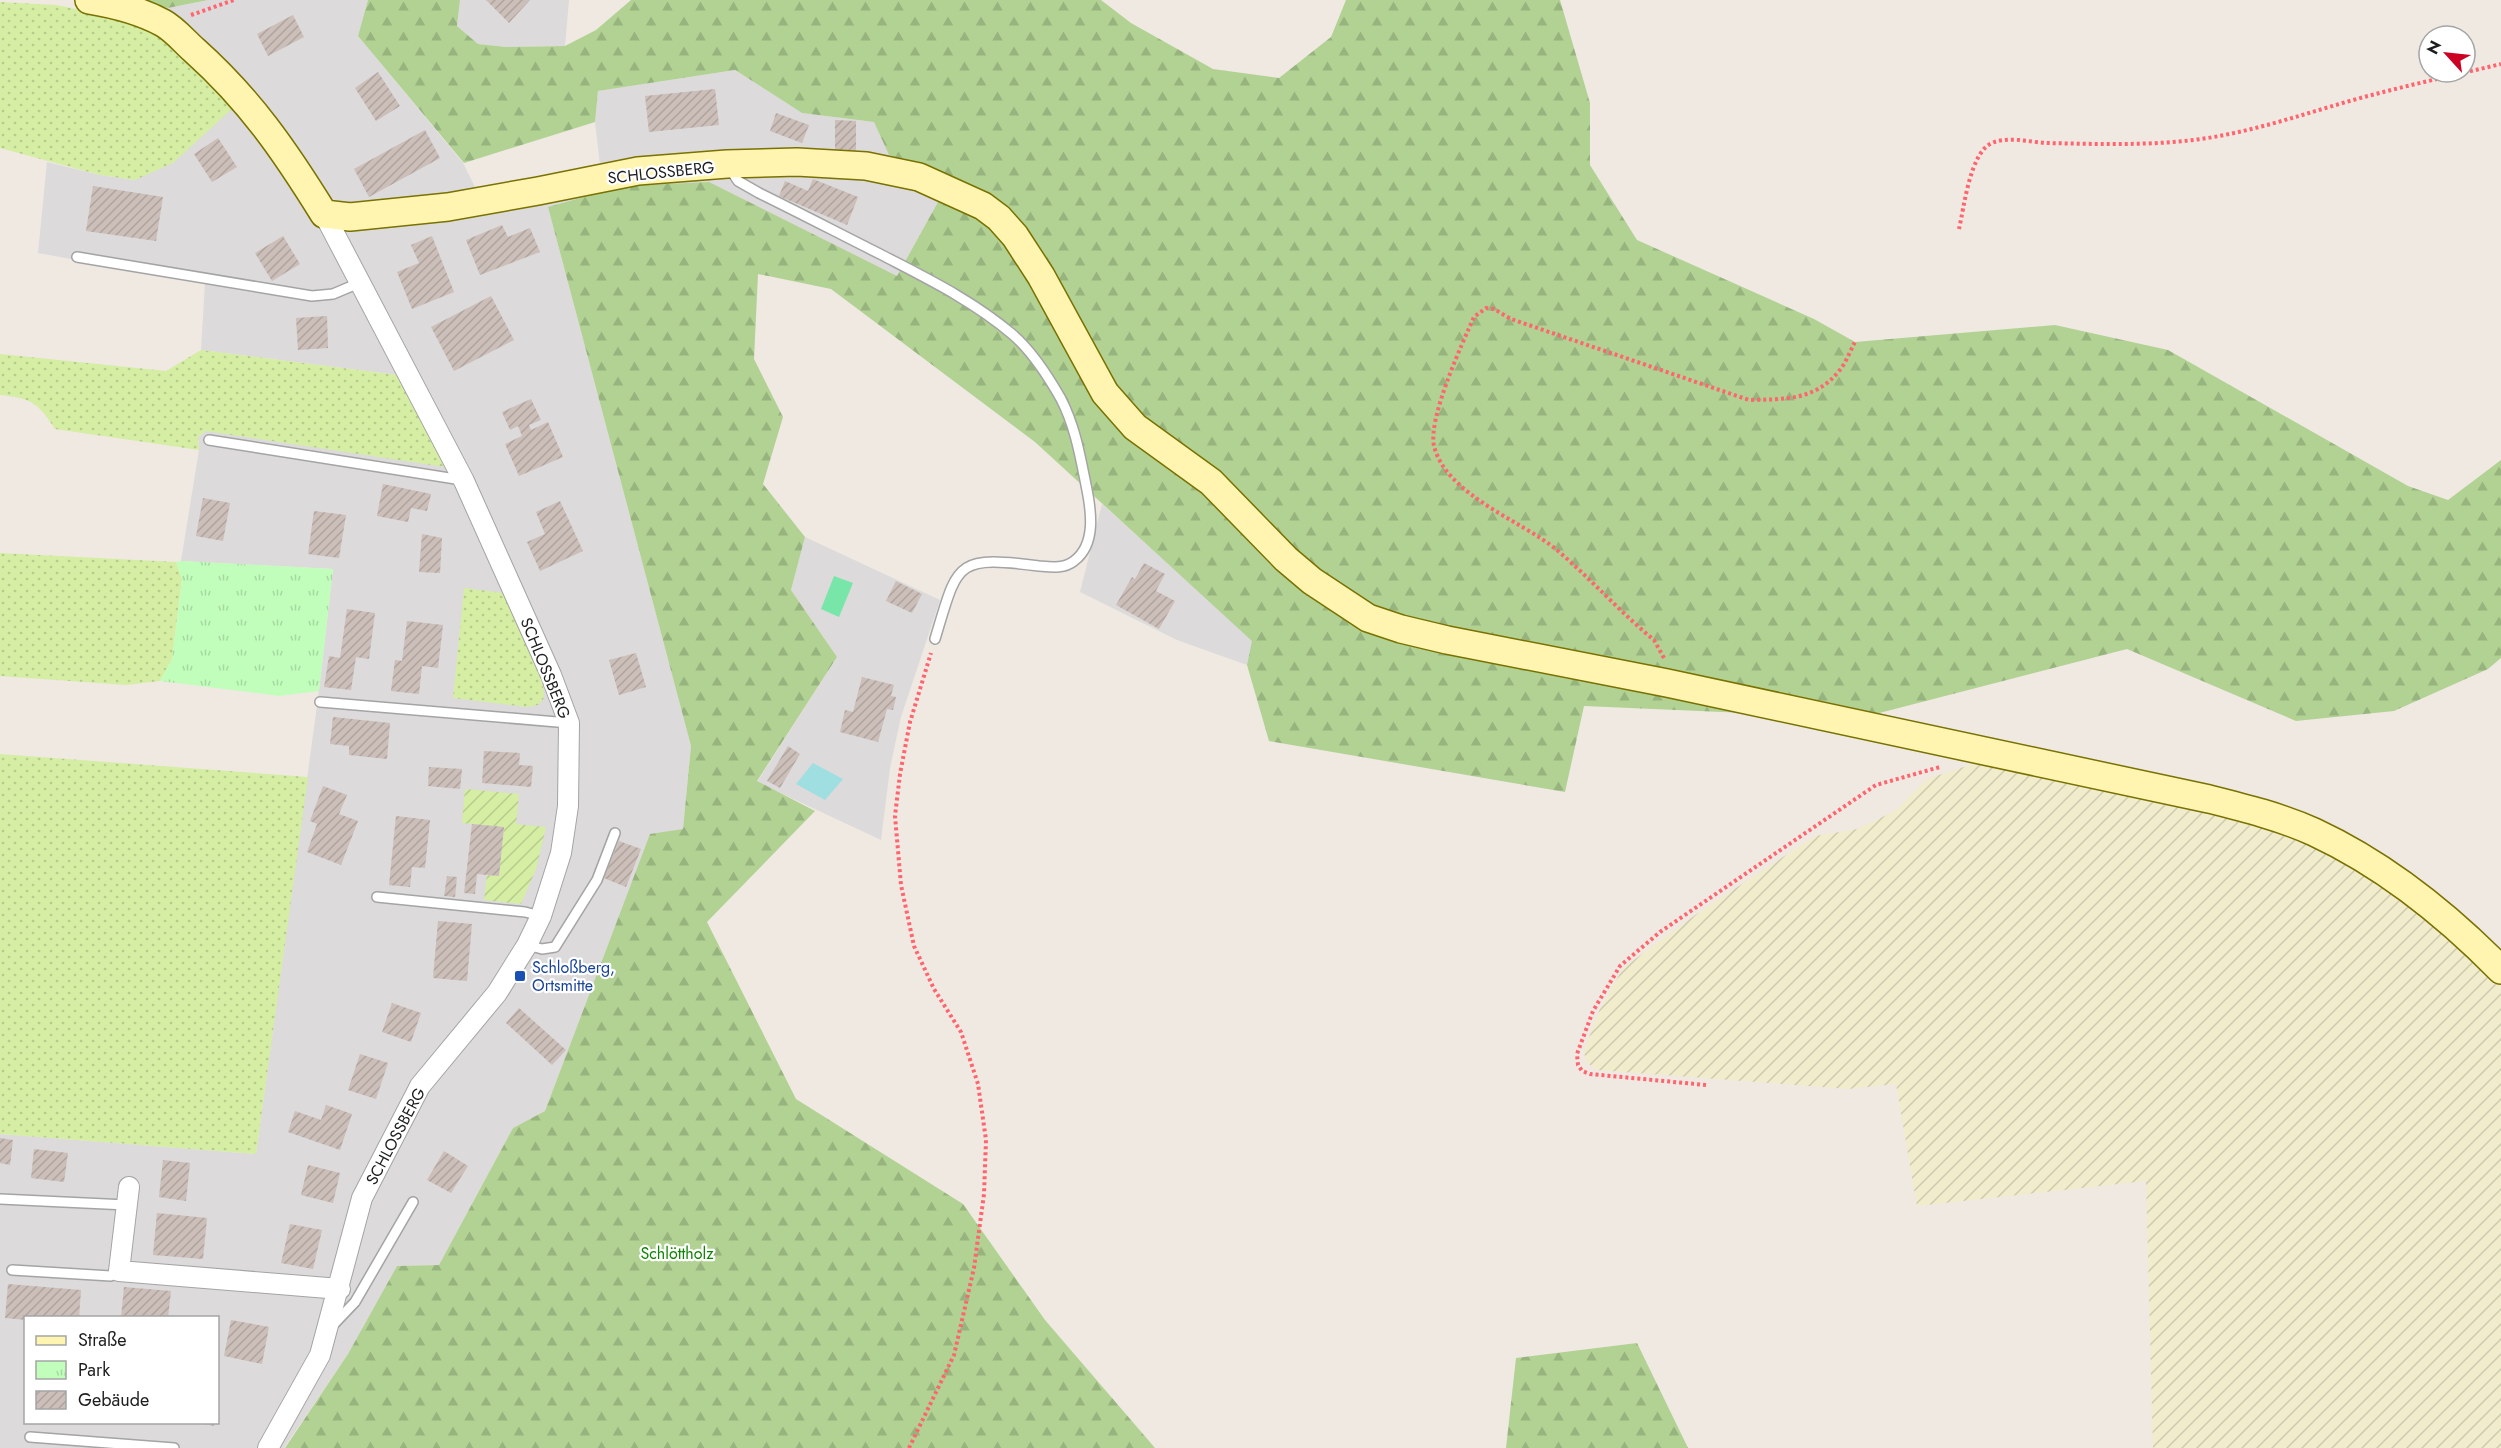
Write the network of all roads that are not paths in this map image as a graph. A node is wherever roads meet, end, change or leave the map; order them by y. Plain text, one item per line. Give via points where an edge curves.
1 (89, 0) edge
2 (727, 164) junction
3 (324, 214) junction
4 (77, 257) dead end
5 (359, 283) junction
6 (208, 440) dead end
7 (464, 481) junction
8 (935, 639) road end
9 (320, 702) dead end
10 (569, 723) junction
11 (615, 832) dead end
12 (376, 897) dead end
13 (541, 916) junction
14 (527, 945) junction
15 (2501, 970) edge
16 (128, 1196) joint
17 (0, 1199) edge
18 (413, 1202) dead end
19 (12, 1270) dead end
20 (119, 1271) junction
21 (340, 1289) junction
22 (328, 1330) junction
23 (30, 1437) dead end
24 (174, 1448) edge
25 (268, 1448) edge

1 - 3 street, SCHLOSSBERG via 165,24 217,71 289,156
2 - 3 street, SCHLOSSBERG via 638,171 437,208 350,217
2 - 8 lane via 738,181 759,193 968,300 1025,347 1061,400 1076,436 1092,517 1083,548 1076,560 1054,567 996,561 974,563 954,580
2 - 15 street, SCHLOSSBERG via 797,162 866,166 919,177 983,206 1025,250 1105,393 1119,410 1135,427 1211,482 1286,559 1368,618 1447,640 1667,682 2268,814 2313,832 2386,872 2466,935
3 - 5 street, SCHLOSSBERG
4 - 5 lane via 312,296 333,294
5 - 7 street, SCHLOSSBERG
6 - 7 lane
7 - 10 street, SCHLOSSBERG
9 - 10 lane
10 - 13 street, SCHLOSSBERG via 568,806 561,853
11 - 14 lane via 597,880 555,947
12 - 13 lane
13 - 14 street, SCHLOSSBERG
14 - 21 street, SCHLOSSBERG via 497,993 420,1086 362,1198
16 - 17 lane
16 - 20 street
18 - 22 lane via 355,1302
19 - 20 lane via 111,1276
20 - 21 street
21 - 22 street, SCHLOSSBERG
22 - 25 street, SCHLOSSBERG via 320,1355
23 - 24 lane

